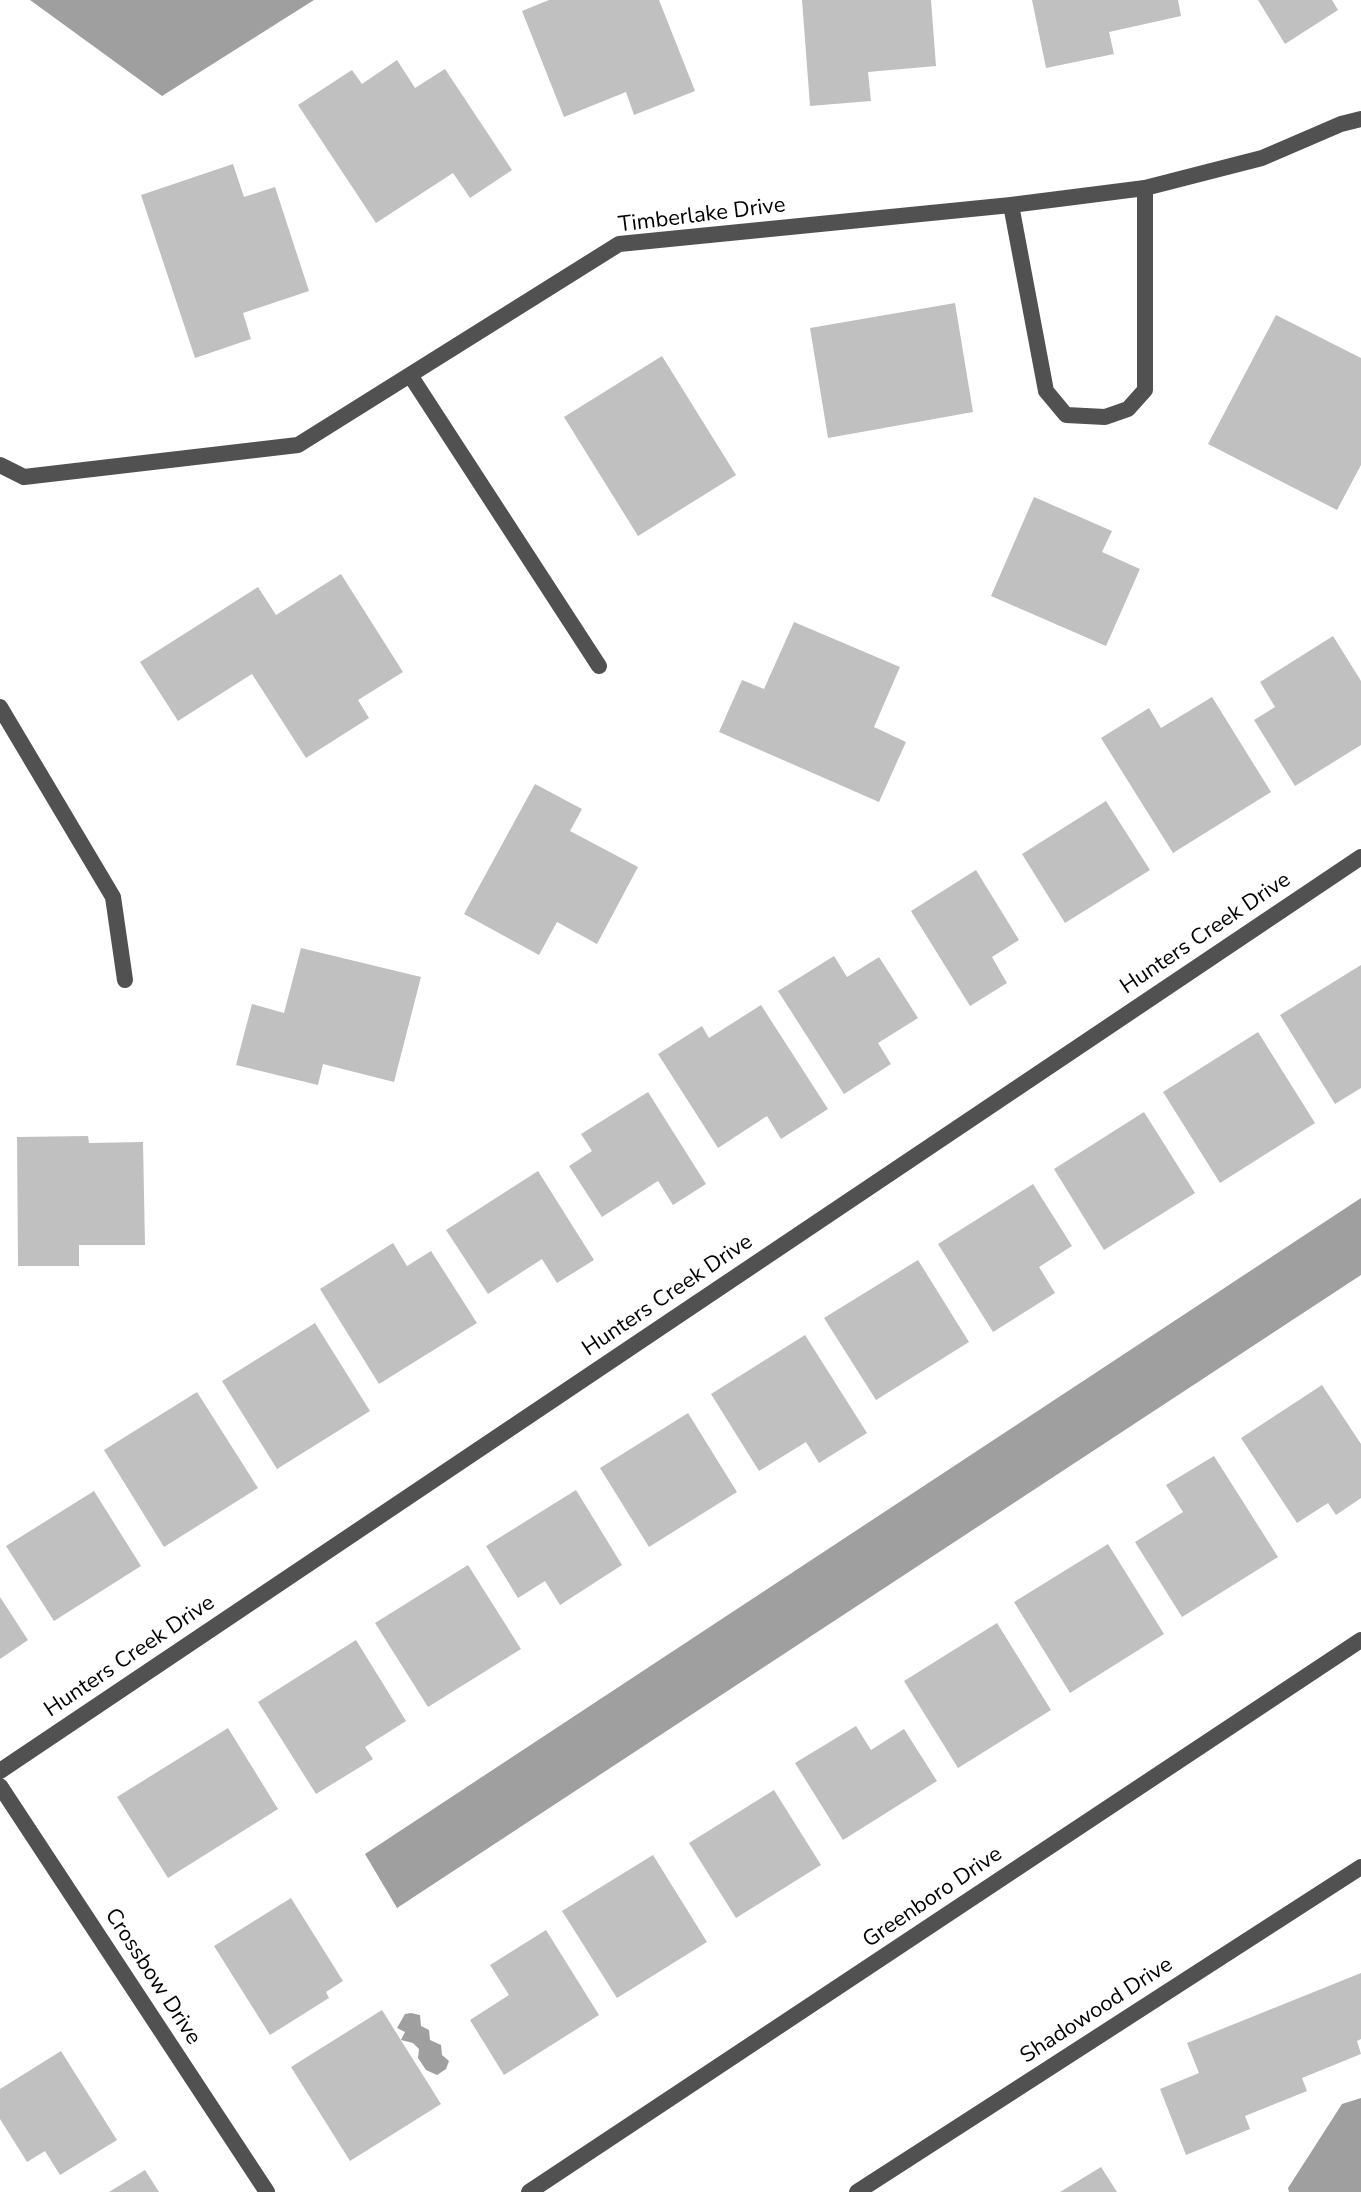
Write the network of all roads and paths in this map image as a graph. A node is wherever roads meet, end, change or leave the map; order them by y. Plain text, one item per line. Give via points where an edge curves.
1 (1361, 119) edge
2 (1145, 188) junction
3 (1011, 205) junction
4 (410, 375) junction
5 (0, 465) edge
6 (599, 666) dead end
7 (0, 707) edge
8 (1361, 857) edge
9 (125, 980) dead end
10 (1361, 1640) edge
11 (0, 1771) edge
12 (0, 1786) edge
13 (1361, 1867) edge
14 (267, 2192) edge
15 (529, 2192) edge
16 (857, 2192) edge

1 - 2 street, Timberlake Drive via 1262,158
2 - 3 street, Timberlake Drive
2 - 3 street via 1145,390 1128,409 1105,417 1066,415 1046,391
3 - 4 street, Timberlake Drive via 619,244
4 - 5 street, Timberlake Drive via 298,445 24,477
4 - 6 street
7 - 9 street via 113,897
8 - 11 street, Hunters Creek Drive
10 - 15 street, Greenboro Drive
12 - 14 street, Crossbow Drive
13 - 16 street, Shadowood Drive

